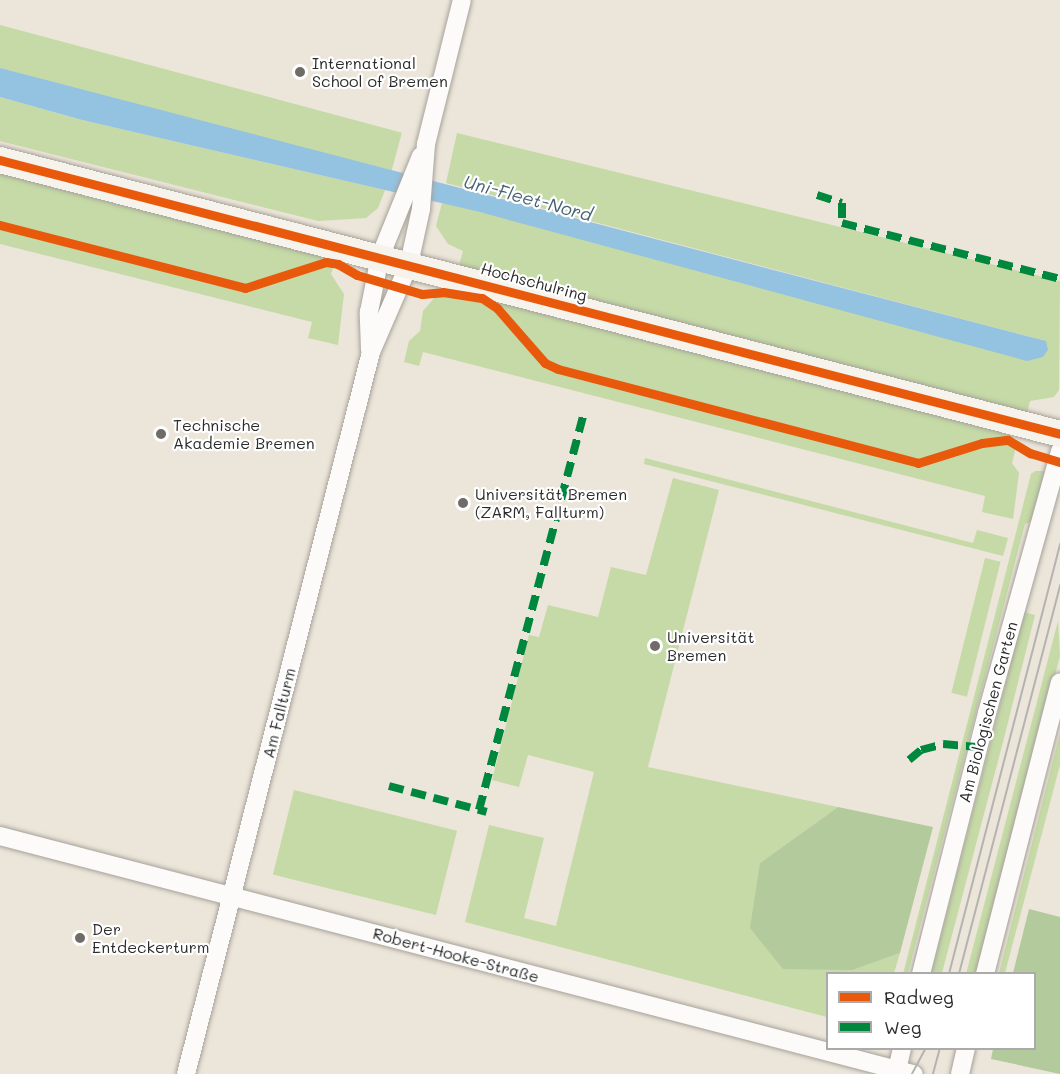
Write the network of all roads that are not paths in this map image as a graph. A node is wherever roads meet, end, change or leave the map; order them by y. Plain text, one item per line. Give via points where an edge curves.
1 (462, 0) edge
2 (0, 160) edge
3 (419, 170) junction
4 (380, 257) junction
5 (409, 264) junction
6 (370, 352) junction
7 (1060, 434) edge
8 (1060, 451) edge
9 (1060, 682) edge
10 (0, 836) edge
11 (232, 896) junction
12 (922, 972) edge
13 (986, 972) edge
14 (902, 1050) edge
15 (966, 1050) edge
16 (905, 1072) edge
17 (186, 1074) edge
18 (960, 1074) edge

1 - 3 street, Am Fallturm
2 - 4 street, Hochschulring
3 - 4 street, Am Fallturm via 399,202
3 - 5 street, Am Fallturm via 421,209
4 - 5 street, Hochschulring
4 - 6 street, Am Fallturm via 369,312
5 - 6 street, Am Fallturm
5 - 7 street, Hochschulring
6 - 11 street, Am Fallturm
8 - 12 street, Am Biologischen Garten via 987,712
9 - 13 street
10 - 11 street, Robert-Hooke-Straße
11 - 16 street, Robert-Hooke-Straße
11 - 17 street, Am Fallturm
14 - 16 street
15 - 18 street

